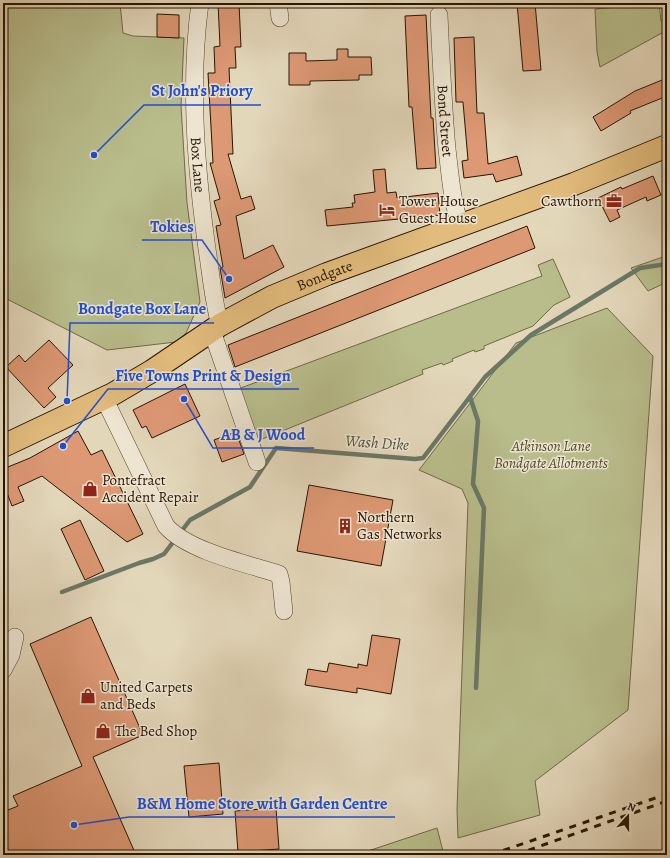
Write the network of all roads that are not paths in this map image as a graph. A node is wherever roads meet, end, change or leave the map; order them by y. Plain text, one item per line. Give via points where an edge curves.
1 (200, 3) edge
2 (439, 15) dead end
3 (667, 146) edge
4 (460, 225) junction
5 (216, 328) junction
6 (104, 398) junction
7 (3, 446) edge
8 (256, 462) dead end
9 (284, 611) dead end
10 (15, 637) dead end
11 (3, 670) edge

1 - 5 street, Box Lane via 196,47 195,134
2 - 4 street, Bond Street via 449,169
3 - 4 highway, Bondgate via 574,184
4 - 5 highway, Bondgate via 272,297
5 - 6 highway, Bondgate via 152,371
5 - 8 street, Box Lane
6 - 7 highway, Bondgate
6 - 9 street via 161,518 179,537 211,552 279,574
10 - 11 street via 11,655

